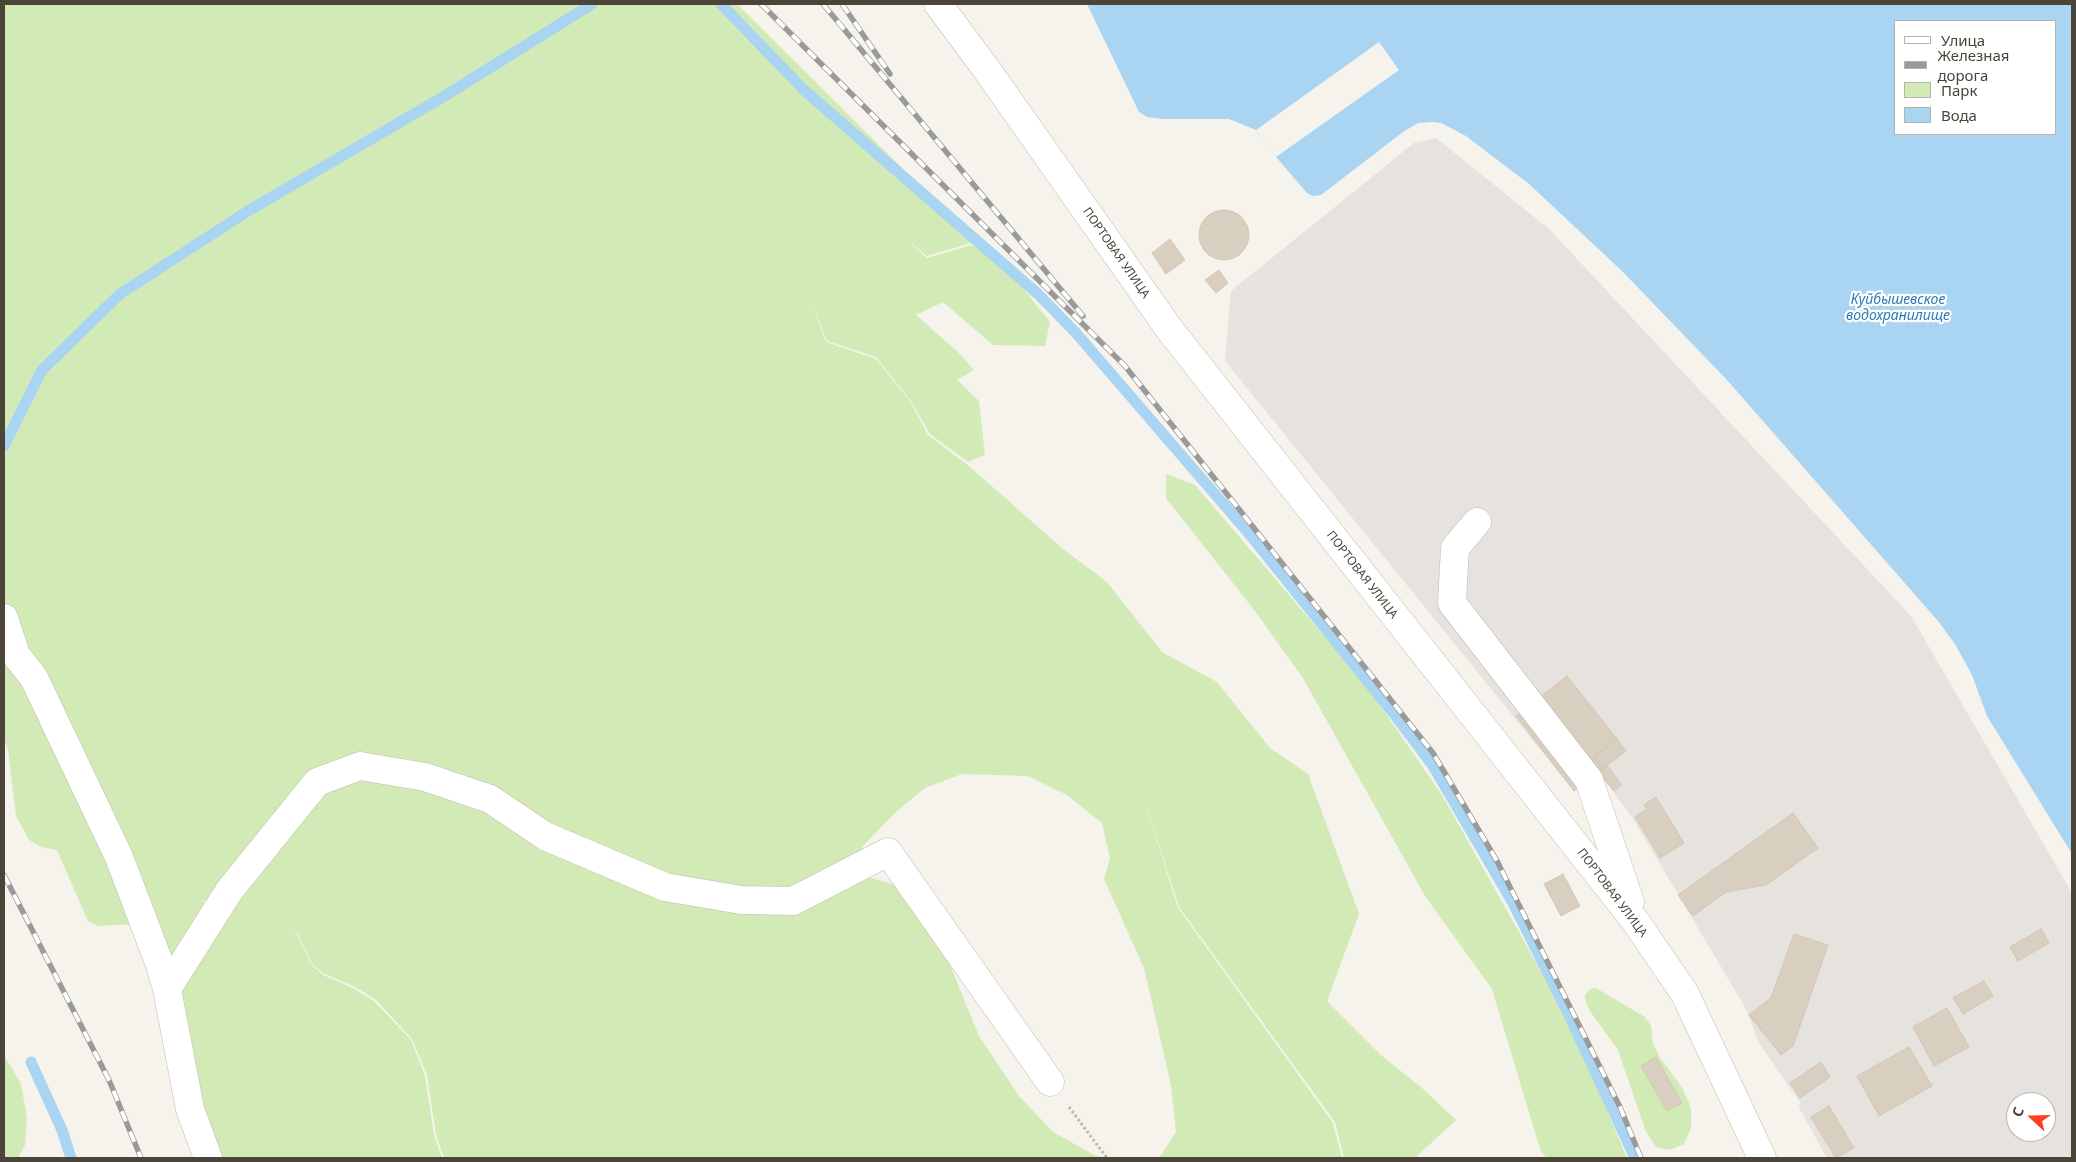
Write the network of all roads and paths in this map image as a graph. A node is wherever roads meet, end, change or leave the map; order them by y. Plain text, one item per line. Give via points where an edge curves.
1 (938, 4) edge
2 (1477, 522) dead end
3 (4, 618) edge
4 (1636, 922) junction
5 (167, 989) junction
6 (1050, 1082) joint
7 (208, 1158) edge
8 (1107, 1158) edge
9 (1762, 1158) edge

1 - 4 street, ПОРТОВАЯ УЛИЦА via 1170,330
2 - 4 street via 1455,548 1452,603 1589,780
3 - 5 street via 16,655 34,678 119,858
4 - 9 street, ПОРТОВАЯ УЛИЦА via 1685,994
5 - 6 street via 228,891 317,782 360,766 426,777 490,799 545,836 665,887 741,900 793,900 888,852
5 - 7 street via 190,1109
6 - 8 path

